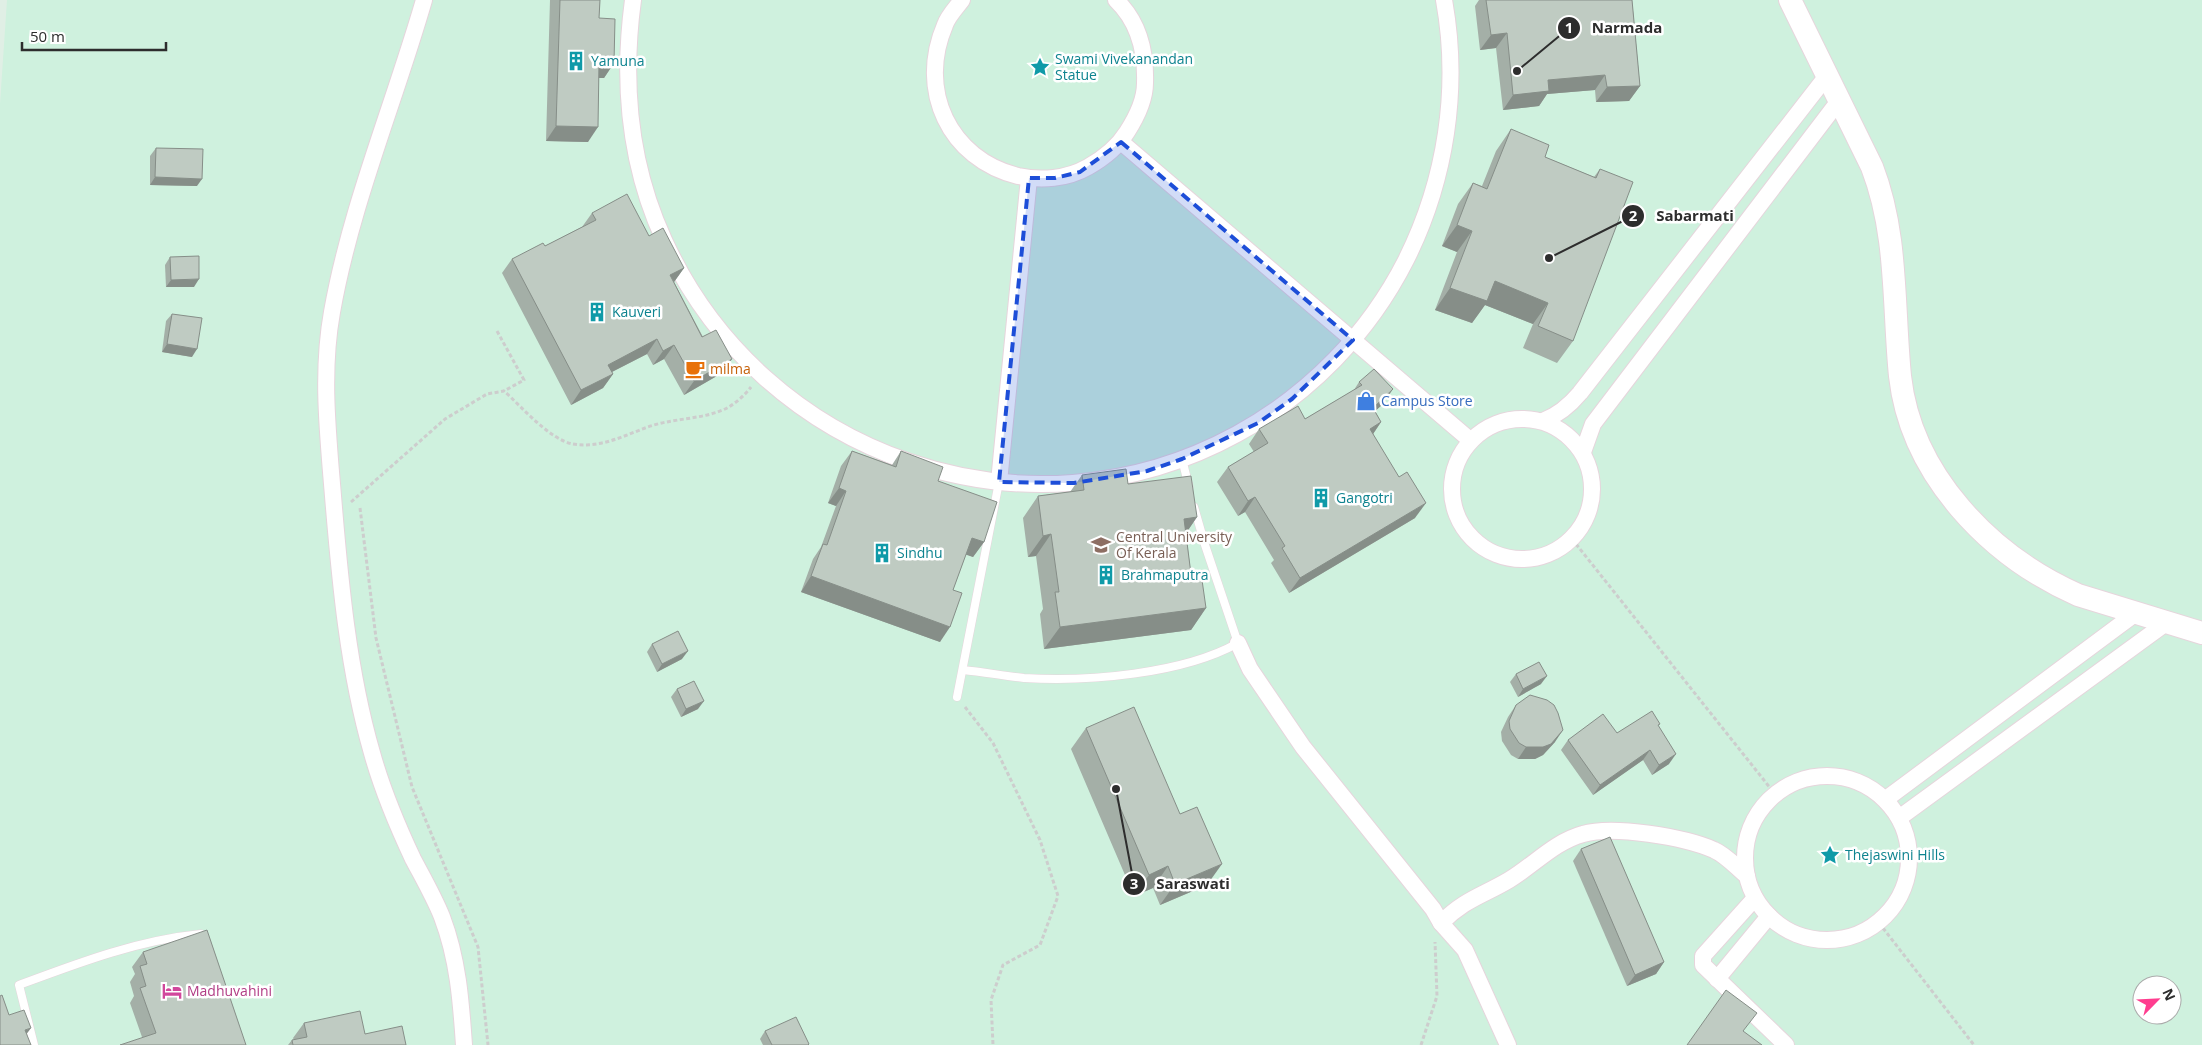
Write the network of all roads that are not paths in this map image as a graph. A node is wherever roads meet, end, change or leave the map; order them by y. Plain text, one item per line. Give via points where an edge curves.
1 (424, 0) edge
2 (633, 0) edge
3 (962, 0) edge
4 (1116, 0) edge
5 (1444, 0) edge
6 (1790, 0) edge
7 (1826, 77) junction
8 (1838, 102) junction
9 (1121, 142) junction
10 (1029, 178) junction
11 (1353, 340) junction
12 (1543, 421) junction
13 (1470, 440) junction
14 (1583, 452) junction
15 (1182, 460) junction
16 (999, 482) junction
17 (2136, 613) junction
18 (2166, 623) junction
19 (2202, 633) edge
20 (1238, 642) junction
21 (963, 670) junction
22 (957, 697) road end
23 (1886, 799) junction
24 (1899, 818) junction
25 (1747, 876) junction
26 (1755, 898) junction
27 (1437, 916) junction
28 (1769, 916) junction
29 (201, 934) edge
30 (1717, 978) junction
31 (34, 1045) edge
32 (464, 1045) edge
33 (1508, 1045) edge
34 (1786, 1045) edge

1 - 32 street via 351,224 331,313 325,385 334,516 362,716 387,799 449,939 461,994
2 - 16 street via 627,77 637,160 663,239 705,312 760,374 813,416 871,448 934,470
3 - 10 street via 945,23 936,51 934,80 940,110 954,136 975,157 1000,172
4 - 9 street via 1138,32 1145,60 1145,89 1137,117
5 - 11 street via 1451,58 1450,97 1439,172 1428,209 1397,278
6 - 7 main road
7 - 8 main road
7 - 12 street via 1580,393 1553,417
8 - 14 street via 1597,418
8 - 17 main road via 1881,191 1890,237 1903,393 1917,435 1940,481 1953,502 1971,521 2033,571 2078,594
9 - 10 street via 1080,172 1055,178
9 - 11 street
10 - 16 street
11 - 13 street
11 - 15 street via 1292,399 1220,443
12 - 13 street via 1512,418 1496,422
12 - 14 street via 1564,433
13 - 14 street via 1458,456 1452,475 1451,495 1456,514 1466,532 1486,549 1517,559 1537,558 1556,551 1572,539 1583,524 1590,506 1592,487
15 - 16 street via 1146,471 1083,482
15 - 20 lane via 1204,545
16 - 21 lane
17 - 18 main road
17 - 23 street
18 - 19 main road
18 - 24 street
20 - 21 lane via 1222,652 1179,664 1105,676 1024,678
20 - 27 street via 1250,669 1303,748
21 - 22 lane
23 - 24 street
23 - 25 street via 1870,787 1846,777 1820,775 1794,782 1759,810 1749,831 1745,853
24 - 28 street via 1910,853 1907,879 1897,903 1879,922 1857,936 1831,941 1808,939 1787,930
25 - 26 street
25 - 27 street via 1716,850 1677,839 1607,830 1583,834 1553,847 1506,882
26 - 28 street
26 - 30 street via 1703,956 1703,965
27 - 33 street via 1465,950
28 - 30 street
29 - 31 lane via 170,937 90,959 18,985
30 - 34 street

